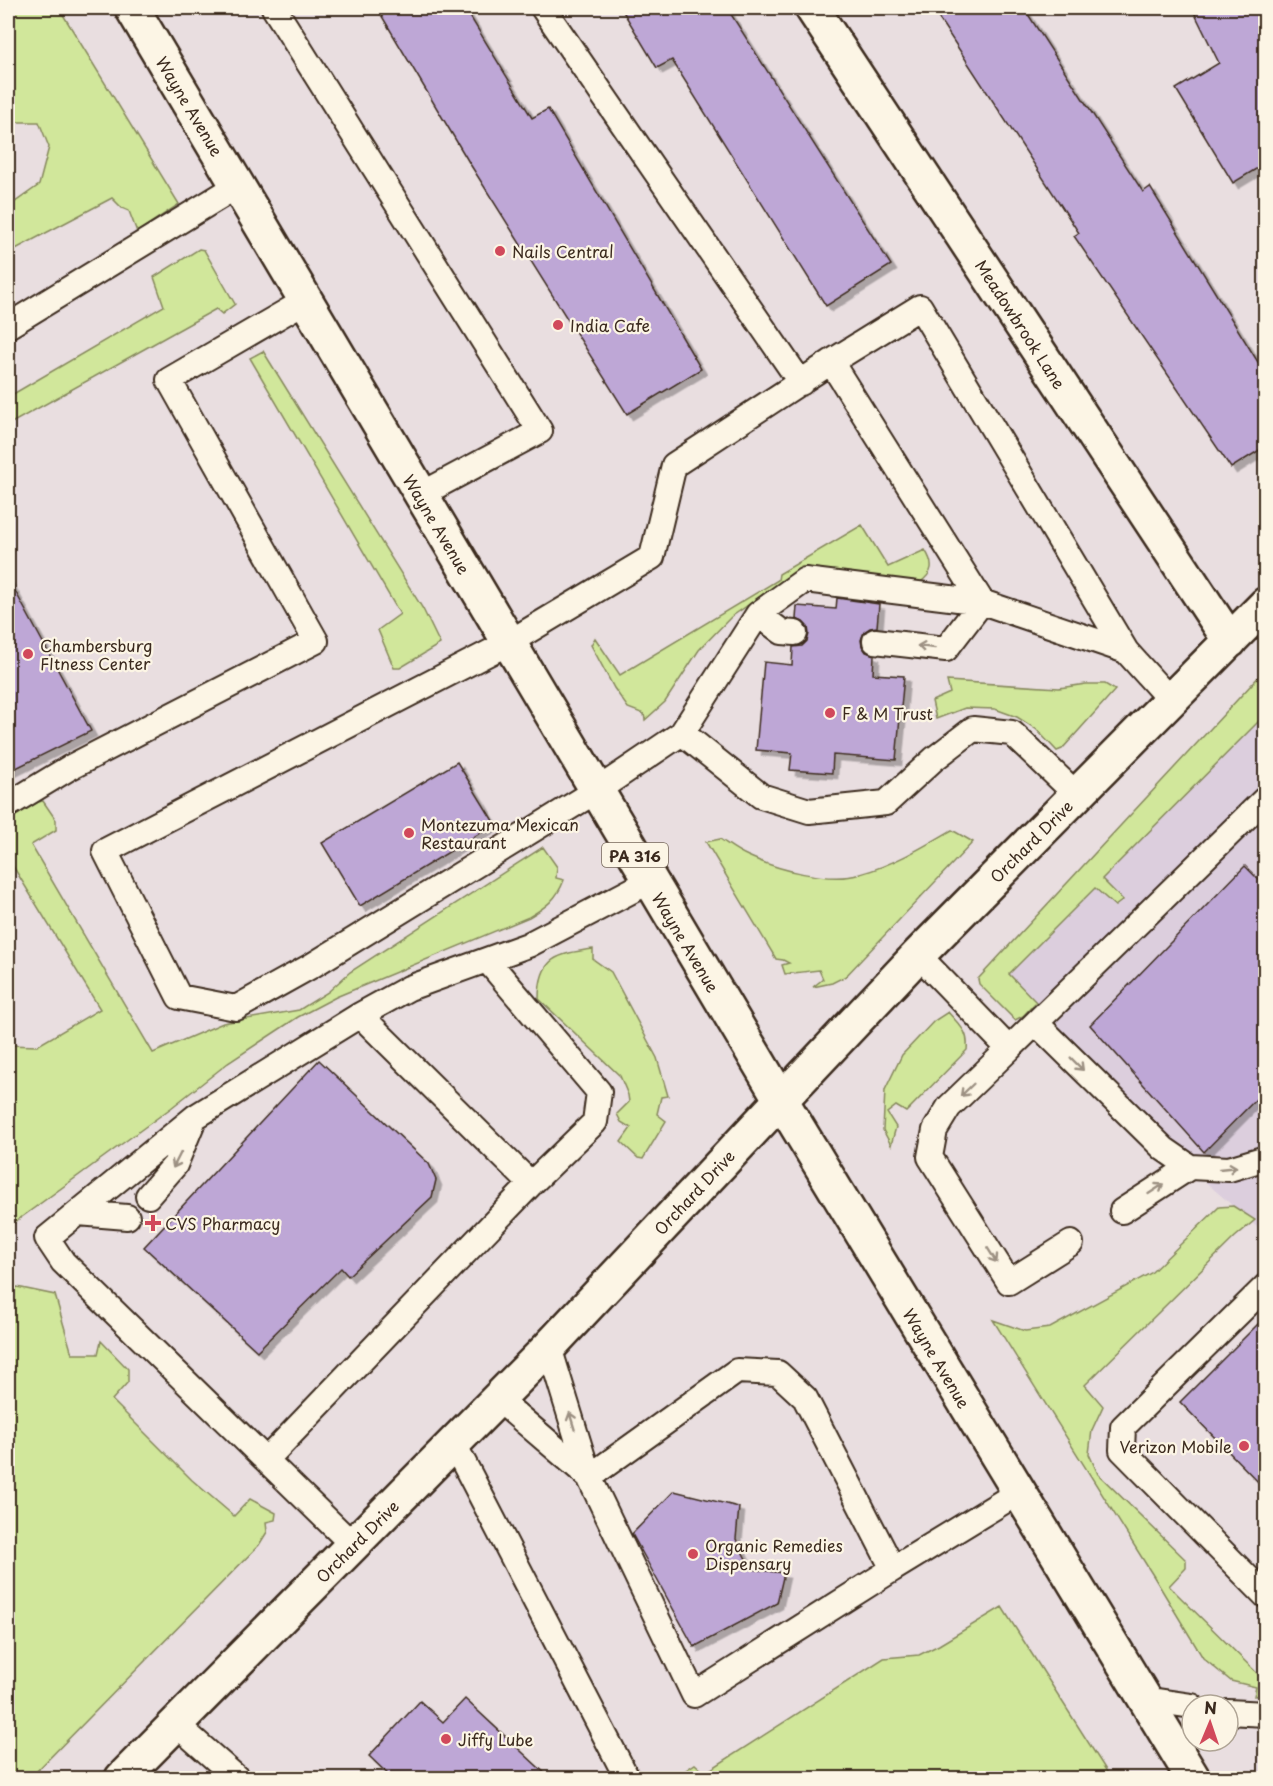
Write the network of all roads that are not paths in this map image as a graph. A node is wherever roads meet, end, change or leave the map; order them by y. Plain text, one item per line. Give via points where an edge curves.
1 (132, 8) edge
2 (274, 8) edge
3 (543, 8) edge
4 (812, 8) edge
5 (237, 186) junction
6 (305, 301) junction
7 (8, 326) edge
8 (831, 362) junction
9 (801, 383) junction
10 (420, 495) junction
11 (982, 602) junction
12 (1266, 604) edge
13 (758, 614) junction
14 (795, 633) dead end
15 (875, 641) dead end
16 (1230, 641) junction
17 (508, 643) junction
18 (1126, 651) junction
19 (1171, 701) junction
20 (682, 733) junction
21 (596, 791) junction
22 (1077, 795) junction
23 (1266, 798) edge
24 (8, 805) edge
25 (650, 881) junction
26 (918, 955) junction
27 (488, 960) junction
28 (360, 1015) junction
29 (1036, 1023) junction
30 (1009, 1049) junction
31 (780, 1100) junction
32 (195, 1117) junction
33 (1266, 1158) edge
34 (1190, 1167) junction
35 (531, 1184) junction
36 (148, 1196) dead end
37 (1122, 1211) dead end
38 (78, 1213) junction
39 (127, 1217) dead end
40 (1071, 1243) dead end
41 (1266, 1286) edge
42 (549, 1347) junction
43 (498, 1399) junction
44 (454, 1444) junction
45 (266, 1460) junction
46 (590, 1477) junction
47 (1019, 1492) junction
48 (353, 1545) junction
49 (893, 1569) junction
50 (1266, 1596) edge
51 (1144, 1699) junction
52 (1180, 1704) edge
53 (1240, 1713) edge
54 (1266, 1714) edge
55 (176, 1724) junction
56 (122, 1779) edge
57 (237, 1779) edge
58 (627, 1779) edge
59 (1193, 1779) edge

1 - 5 street, Wayne Avenue / PA 316
2 - 10 lane via 540,430
3 - 9 lane
4 - 16 street, Meadowbrook Lane
5 - 6 street, Wayne Avenue / PA 316
5 - 7 lane
6 - 10 street, Wayne Avenue / PA 316
6 - 24 lane via 169,380 316,640 69,768
8 - 9 lane
8 - 11 lane
8 - 18 lane via 920,307
9 - 17 lane via 674,465 652,557
10 - 17 street, Wayne Avenue / PA 316
11 - 13 lane via 805,580
11 -> 15 lane via 946,649
11 - 18 lane
12 - 16 street, Orchard Drive
13 - 14 lane via 782,632
13 - 20 lane
16 - 19 street, Orchard Drive
17 - 21 street, Wayne Avenue / PA 316
17 - 21 lane via 105,851 179,997 236,1008
18 - 19 lane
19 - 22 street, Orchard Drive
20 - 21 lane
20 - 22 lane via 761,796 809,811 886,803 973,729 1012,733
21 - 25 street, Wayne Avenue / PA 316
22 - 26 street, Orchard Drive
23 - 29 lane
25 - 27 lane via 528,945
25 - 31 street, Wayne Avenue / PA 316
26 - 30 lane
26 - 31 street, Orchard Drive
27 - 28 lane via 409,988
27 - 35 lane via 599,1092 595,1122
28 - 32 lane
28 - 35 lane
29 - 30 lane
29 -> 34 lane via 1164,1149
30 -> 40 lane via 949,1107 935,1130 930,1157 1009,1282
31 - 42 street, Orchard Drive
31 - 47 street, Wayne Avenue / PA 316
32 -> 36 lane via 175,1165
32 - 38 lane
34 -> 33 lane via 1229,1169
37 -> 34 lane
35 - 45 lane
38 - 39 lane
38 - 45 lane via 47,1238 63,1262
41 - 50 lane via 1123,1426 1122,1450
42 - 43 street, Orchard Drive
46 -> 42 lane
43 - 44 street, Orchard Drive
43 - 46 lane
44 - 48 street, Orchard Drive
44 - 58 lane
45 - 48 lane
46 - 49 lane via 737,1371 778,1373 806,1398
46 - 49 lane via 694,1695
47 - 49 lane
47 - 51 street, Wayne Avenue / PA 316
48 - 55 street, Orchard Drive
51 - 52 lane
51 - 59 street, Wayne Avenue / PA 316
53 - 54 lane
55 - 56 street, Orchard Drive
55 - 57 lane

